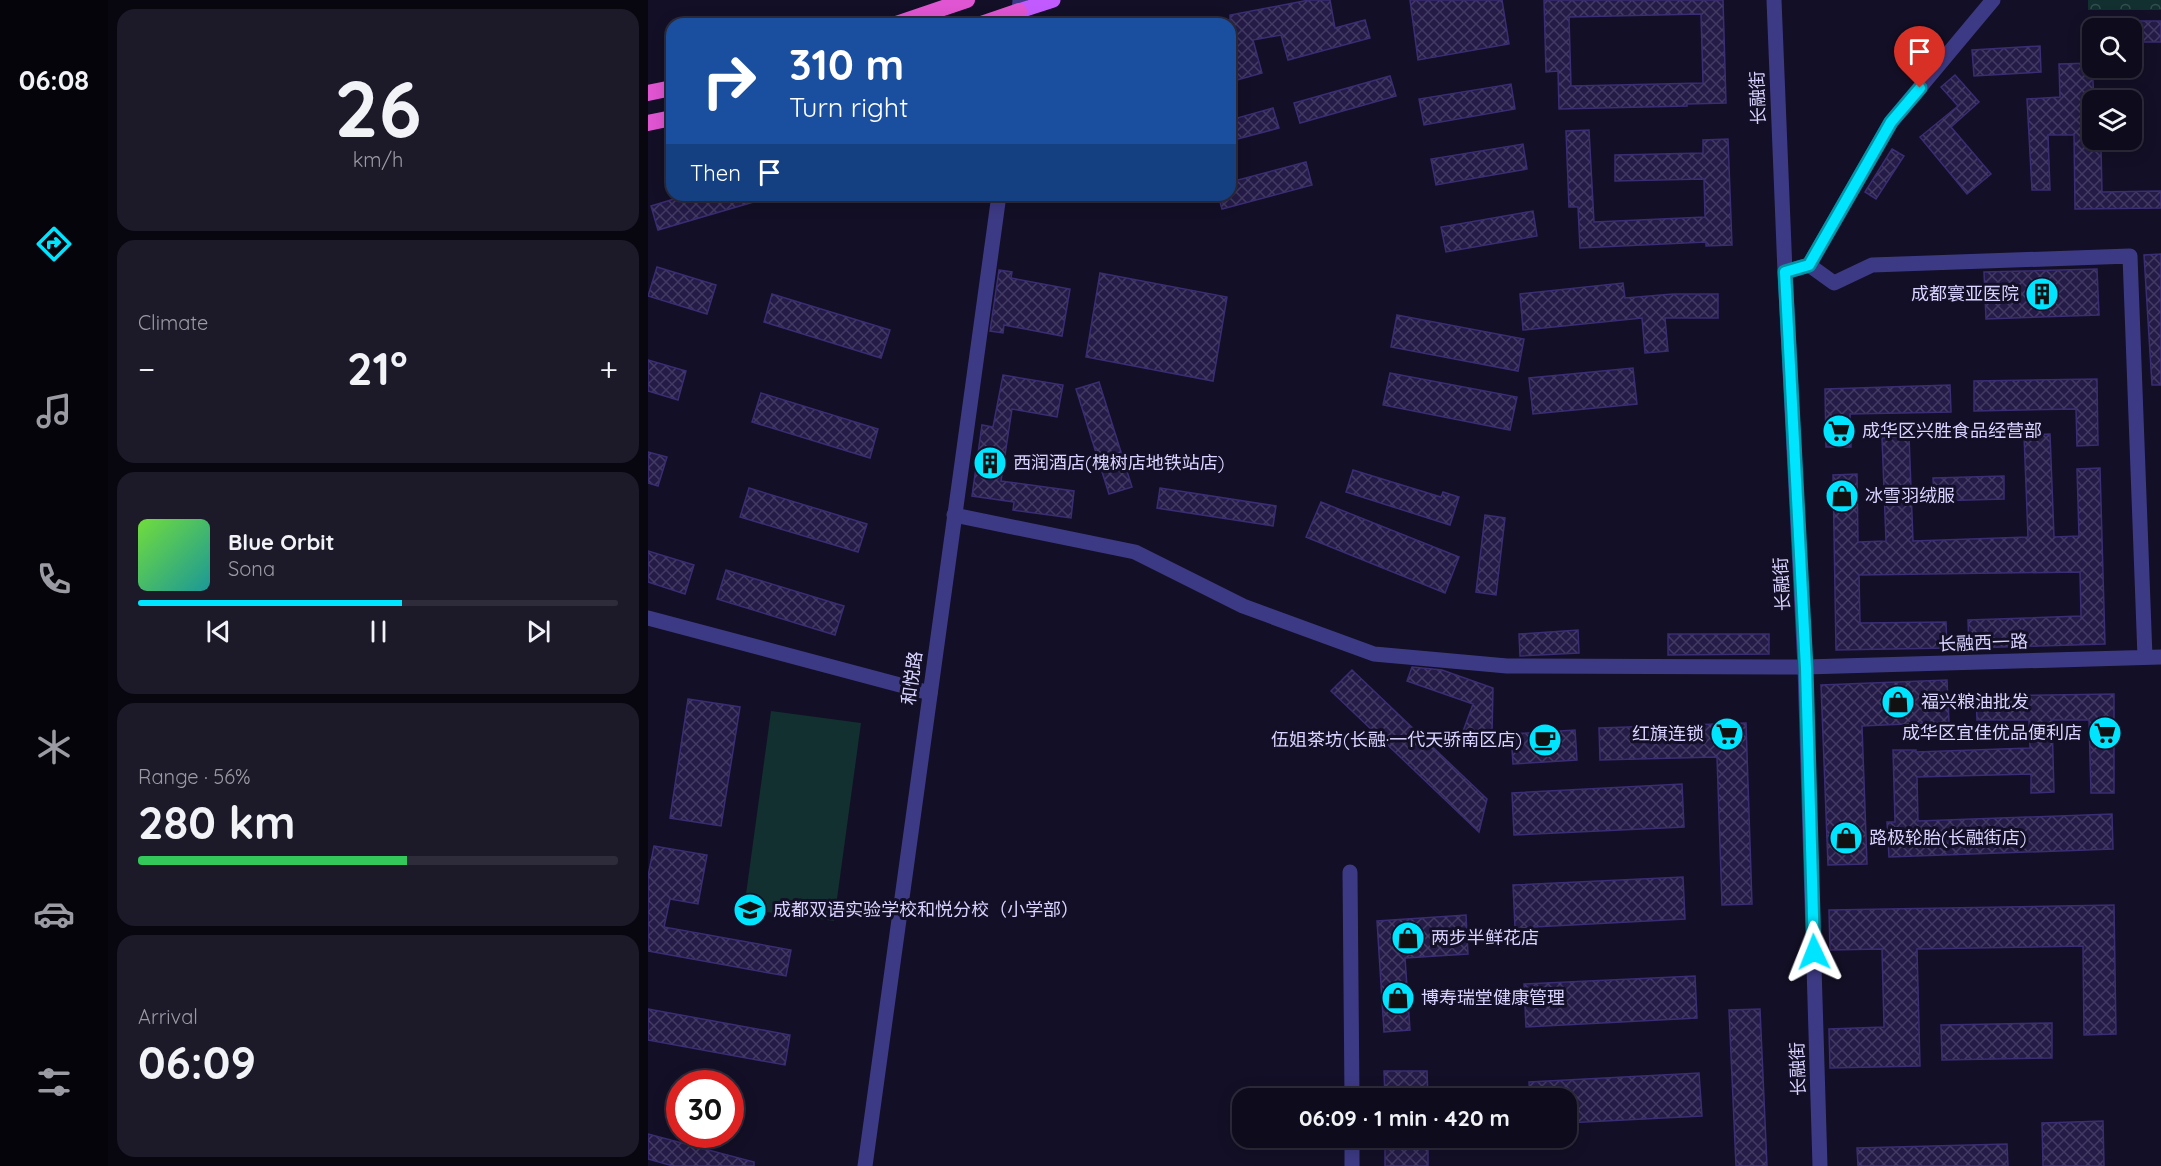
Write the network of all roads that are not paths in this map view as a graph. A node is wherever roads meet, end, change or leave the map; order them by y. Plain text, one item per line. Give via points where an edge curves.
1 (967, 0) edge
2 (1053, 0) edge
3 (1774, 0) edge
4 (1993, 0) edge
5 (1019, 12) edge
6 (914, 18) edge
7 (1000, 18) edge
8 (666, 89) edge
9 (648, 93) edge
10 (666, 119) edge
11 (648, 123) edge
12 (998, 201) edge
13 (1809, 265) junction
14 (1785, 272) junction
15 (954, 515) junction
16 (648, 618) edge
17 (2145, 657) junction
18 (2161, 657) edge
19 (1806, 668) junction
20 (930, 693) junction
21 (1350, 872) dead end
22 (1352, 1088) edge
23 (1352, 1148) edge
24 (864, 1166) edge
25 (1352, 1166) edge
26 (1820, 1166) edge

1 - 6 highway
2 - 5 main road
3 - 14 street, 长融街
4 - 13 street via 1891,122
5 - 7 highway
8 - 9 highway
10 - 11 highway
12 - 15 street, 和悦路
13 - 14 street
13 - 17 street via 1834,283 1872,265 2130,256
14 - 19 street, 长融街
15 - 19 street, 长融西一路 via 1135,552 1243,606 1374,654 1507,666
15 - 20 street, 和悦路
16 - 20 street
17 - 18 street, 长融西一路
17 - 19 street, 长融西一路
19 - 26 street, 长融街
20 - 24 street, 和悦路
21 - 22 street
23 - 25 street

